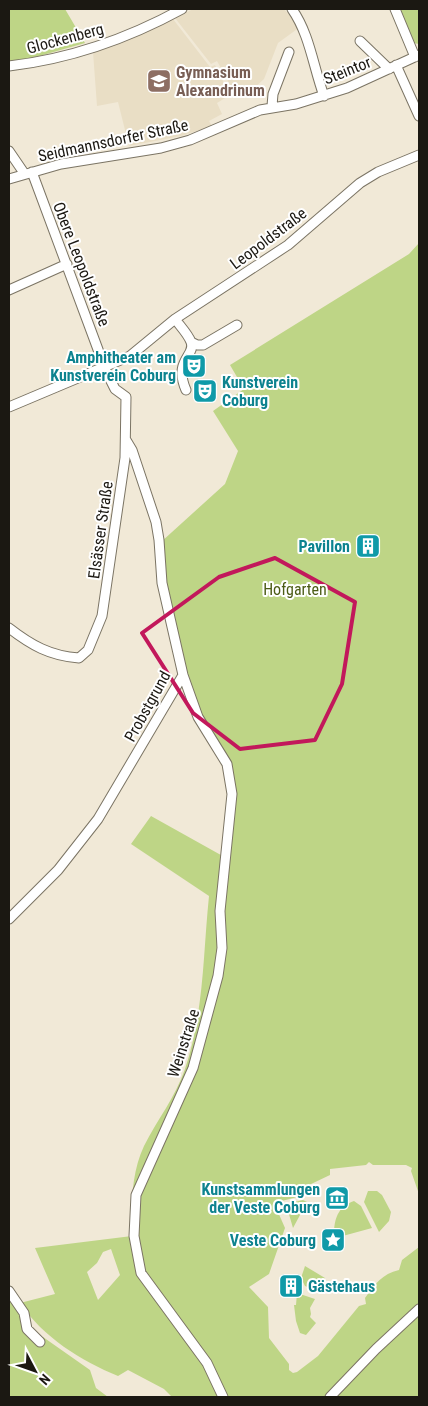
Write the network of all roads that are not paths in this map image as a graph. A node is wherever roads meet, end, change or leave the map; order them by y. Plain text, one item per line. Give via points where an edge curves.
1 (182, 9) edge
2 (292, 9) edge
3 (395, 9) edge
4 (360, 41) dead end
5 (289, 52) dead end
6 (417, 56) edge
7 (9, 66) edge
8 (392, 67) junction
9 (324, 96) junction
10 (308, 101) joint
11 (272, 106) junction
12 (419, 116) edge
13 (9, 151) edge
14 (419, 155) edge
15 (28, 173) junction
16 (9, 179) edge
17 (67, 264) junction
18 (9, 290) edge
19 (174, 319) junction
20 (237, 325) dead end
21 (191, 342) junction
22 (105, 366) junction
23 (186, 390) dead end
24 (126, 397) joint
25 (9, 407) edge
26 (126, 440) junction
27 (9, 628) edge
28 (183, 675) junction
29 (9, 919) edge
30 (9, 1292) edge
31 (419, 1309) edge
32 (40, 1342) dead end
33 (223, 1397) edge
34 (330, 1397) edge

1 - 7 street, Glockenberg via 145,29 93,47 30,64
2 - 9 street via 308,40
3 - 6 street
4 - 8 street
5 - 11 street via 273,94
6 - 8 street, Steintor
8 - 9 street, Steintor
8 - 12 street
9 - 10 street, Steintor
10 - 11 street, Seidmannsdorfer Straße
11 - 15 street, Seidmannsdorfer Straße via 174,144 60,164
13 - 15 street, Obere Leopoldstraße
14 - 19 street, Leopoldstraße via 360,183 282,250
15 - 16 street, Seidmannsdorfer Straße
15 - 17 street, Obere Leopoldstraße
17 - 18 street
17 - 22 street, Obere Leopoldstraße
19 - 21 street
19 - 22 street, Leopoldstraße via 137,351
20 - 21 street via 203,345
21 - 23 street via 192,350 180,369
22 - 24 street, Obere Leopoldstraße via 115,389
22 - 25 street, Leopoldstraße
24 - 26 street, Elsässer Straße
26 - 27 street, Elsässer Straße via 102,616 91,644 79,658 60,656 44,651
26 - 28 street, Probstgrund via 156,522 162,583
28 - 29 street, Probstgrund via 98,819 58,870
28 - 33 street, Weinstraße via 198,717 222,754 230,778 231,817 220,911 222,948 218,976 193,1068 136,1195 134,1236 141,1273 148,1286 207,1363
30 - 32 street via 24,1313 28,1329
31 - 34 street

